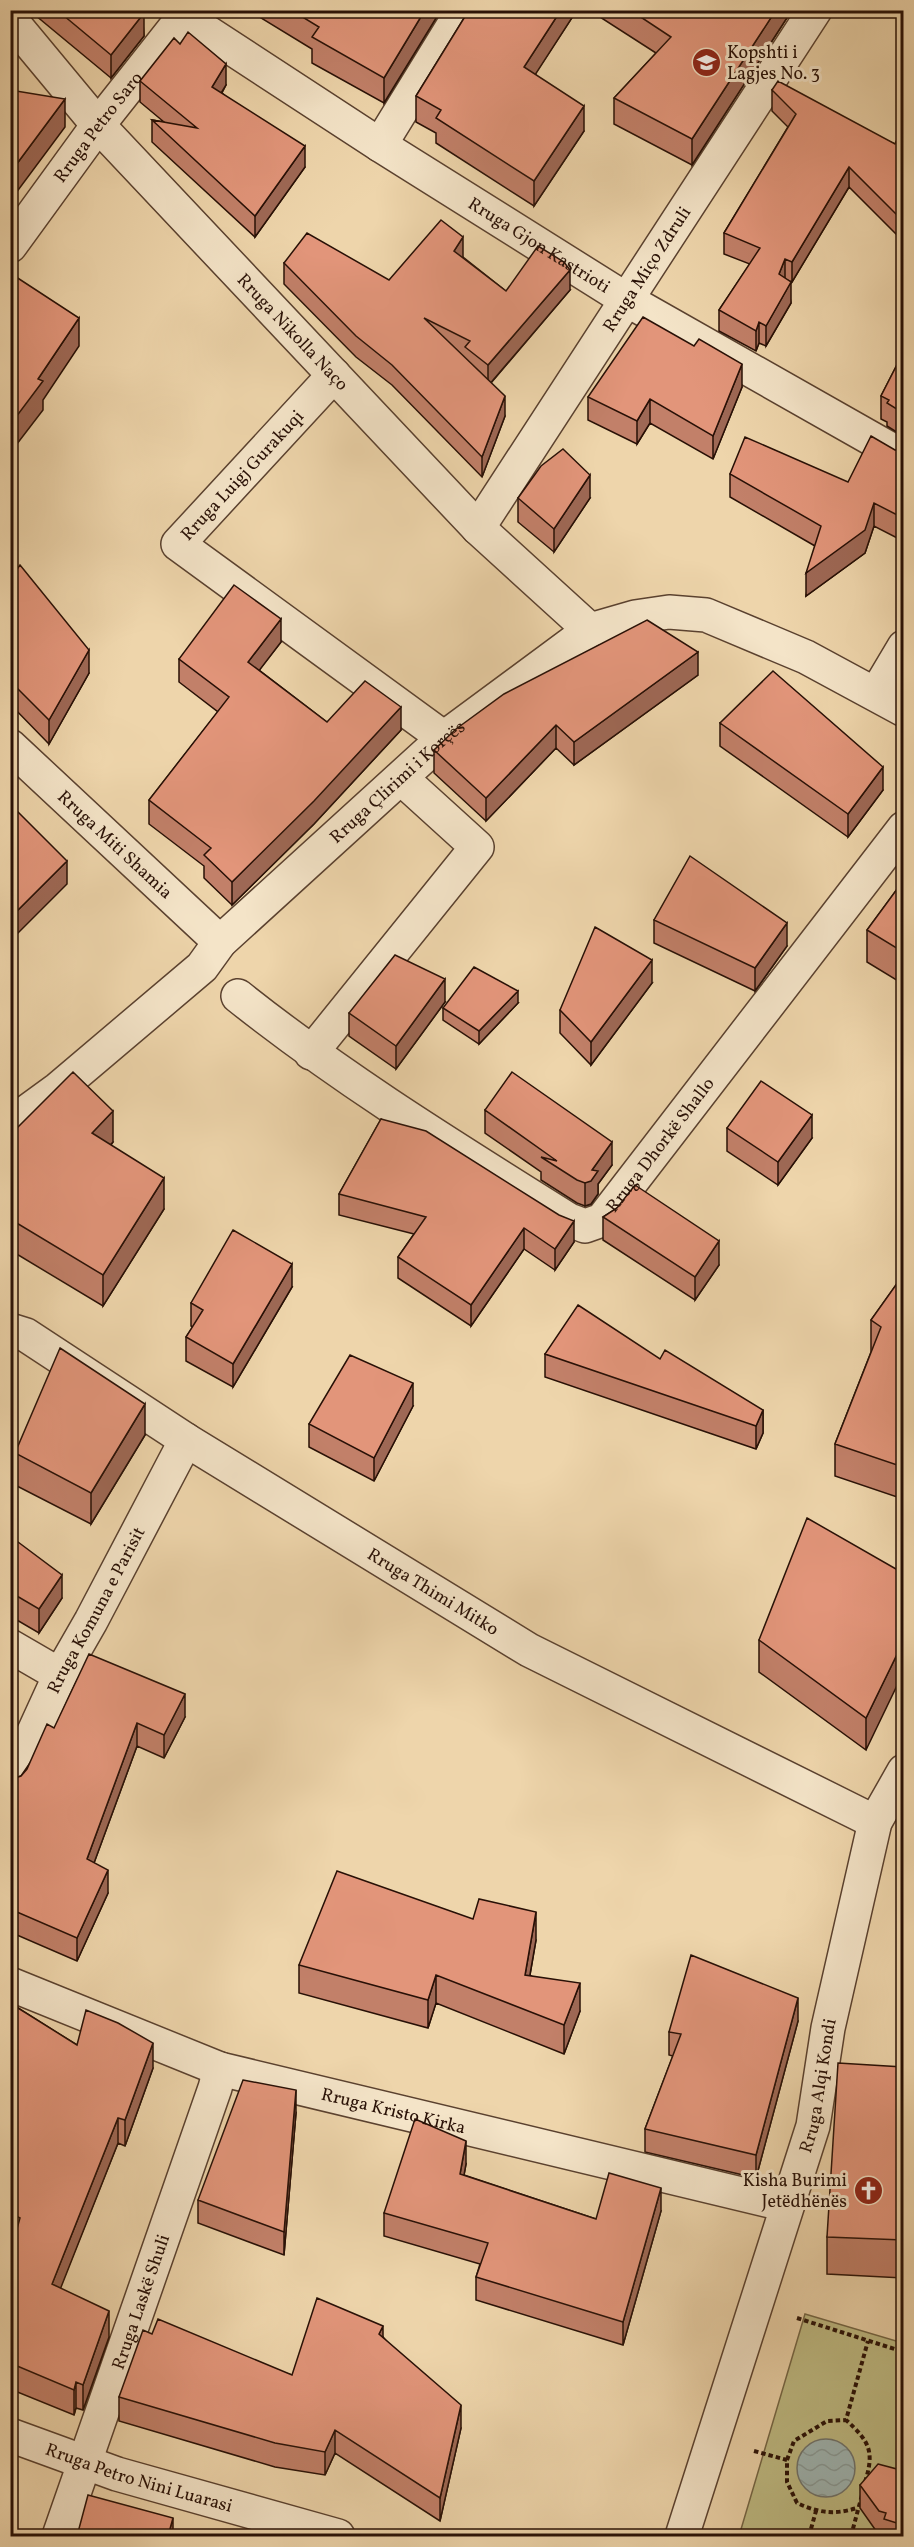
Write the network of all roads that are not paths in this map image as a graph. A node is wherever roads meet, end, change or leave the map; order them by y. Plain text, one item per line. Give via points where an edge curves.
1 (463, 10) edge
2 (815, 10) edge
3 (187, 14) edge
4 (10, 19) edge
5 (99, 125) junction
6 (380, 145) junction
7 (10, 246) edge
8 (627, 300) junction
9 (334, 375) junction
10 (903, 457) edge
11 (478, 528) junction
12 (590, 630) junction
13 (903, 647) edge
14 (890, 702) edge
15 (444, 738) junction
16 (10, 746) edge
17 (400, 778) junction
18 (903, 828) edge
19 (220, 942) junction
20 (238, 996) dead end
21 (310, 1053) junction
22 (10, 1124) edge
23 (10, 1330) edge
24 (186, 1440) junction
25 (10, 1646) edge
26 (60, 1675) junction
27 (903, 1771) edge
28 (10, 1784) edge
29 (875, 1822) junction
30 (10, 1984) edge
31 (220, 2068) junction
32 (787, 2205) junction
33 (10, 2435) edge
34 (84, 2461) junction
35 (59, 2536) edge
36 (338, 2536) edge
37 (682, 2536) edge

1 - 6 street
2 - 8 street, Rruga Miço Zdruli
3 - 5 street, Rruga Petro Saro
3 - 6 street, Rruga Gjon Kastrioti
4 - 5 street, Rruga Nikolla Naço
5 - 7 street, Rruga Petro Saro
5 - 9 street, Rruga Nikolla Naço
6 - 8 street, Rruga Gjon Kastrioti
8 - 10 street, Rruga Gjon Kastrioti
8 - 11 street, Rruga Miço Zdruli
9 - 11 street, Rruga Nikolla Naço
9 - 15 street, Rruga Luigj Gurakuqi via 178,544
11 - 12 street, Rruga Nikolla Naço
12 - 14 street, Rruga Çlirimi i Korçës via 657,614 706,615 806,657
12 - 15 street, Rruga Çlirimi i Korçës
13 - 14 street
15 - 17 street, Rruga Çlirimi i Korçës
16 - 19 street, Rruga Miti Shamia
17 - 19 street, Rruga Çlirimi i Korçës
17 - 21 street via 477,847
18 - 21 street, Rruga Dhorkë Shallo via 602,1220 585,1226 569,1220
19 - 22 street, Rruga Çlirimi i Korçës via 202,967 168,998
20 - 21 street, Rruga Dhorkë Shallo
23 - 24 street, Rruga Thimi Mitko via 26,1335
24 - 26 street, Rruga Komuna e Parisit
24 - 29 street, Rruga Thimi Mitko via 529,1650
25 - 26 street
26 - 28 street, Rruga Komuna e Parisit
27 - 29 street, Rruga Alqi Kondi
29 - 32 street, Rruga Alqi Kondi via 828,2028 813,2126
30 - 31 street, Rruga Kristo Kirka
31 - 32 street, Rruga Kristo Kirka
31 - 34 street, Rruga Laskë Shuli
32 - 37 street, Rruga Alqi Kondi
33 - 34 street, Rruga Petro Nini Luarasi
34 - 35 street, Rruga Laskë Shuli
34 - 36 street, Rruga Petro Nini Luarasi via 117,2474

